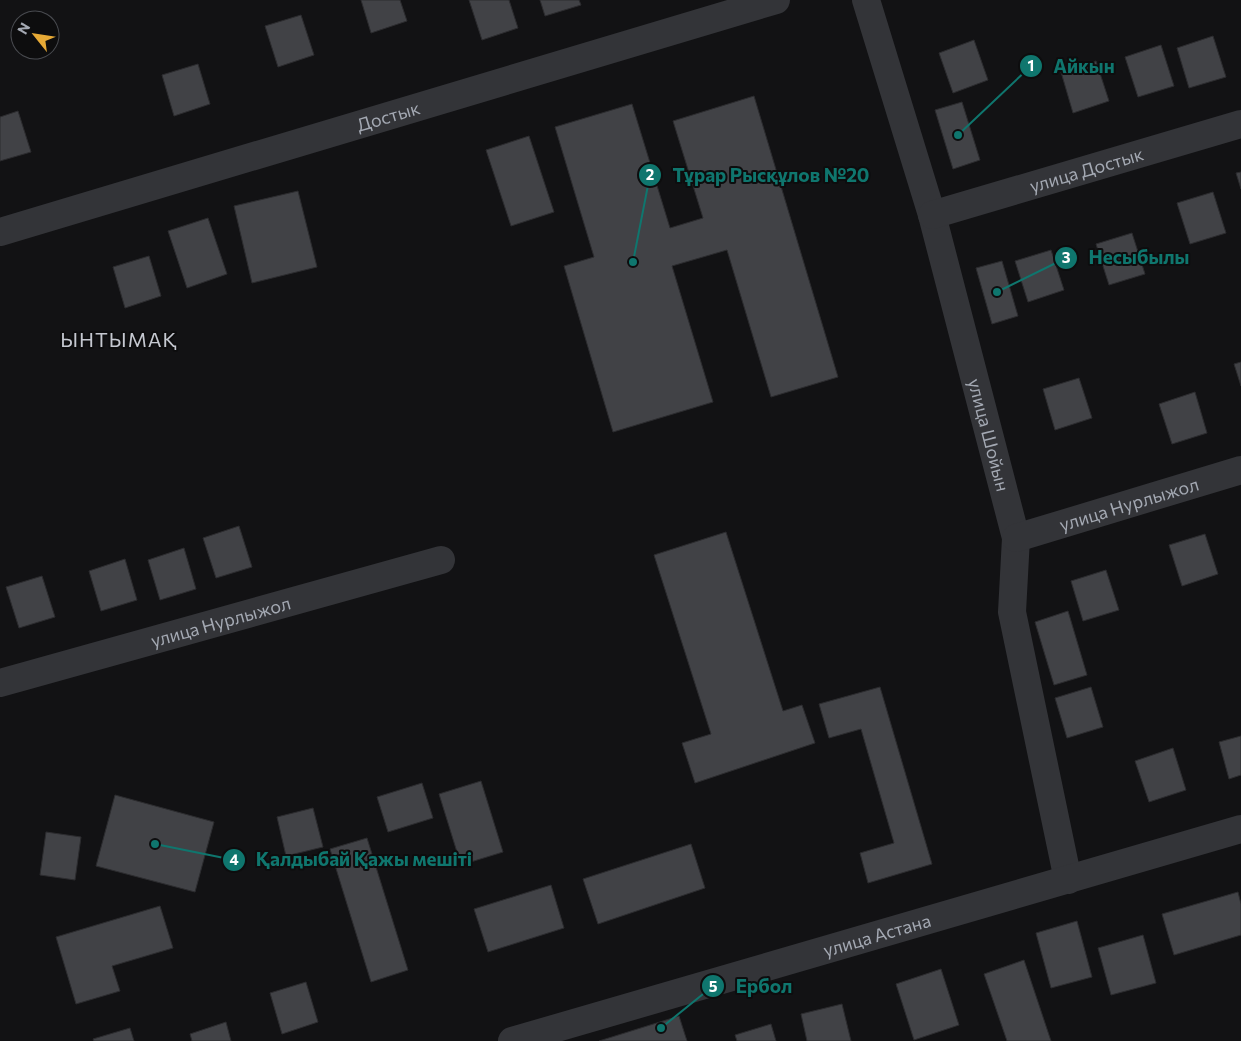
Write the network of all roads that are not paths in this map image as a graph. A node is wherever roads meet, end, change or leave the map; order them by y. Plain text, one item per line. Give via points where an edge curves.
1 (776, 0) edge
2 (866, 0) edge
3 (1241, 124) edge
4 (932, 215) junction
5 (0, 232) edge
6 (1241, 470) edge
7 (1016, 538) junction
8 (441, 560) dead end
9 (0, 683) edge
10 (1241, 829) edge
11 (1068, 880) junction
12 (512, 1041) edge

1 - 5 street, Достык
2 - 4 street, улица Шойын
3 - 4 street, улица Достык
4 - 7 street, улица Шойын
6 - 7 street, улица Нурлыжол
7 - 11 street, улица Шойын via 1012,612
8 - 9 street, улица Нурлыжол
10 - 11 street, улица Астана
11 - 12 street, улица Астана

